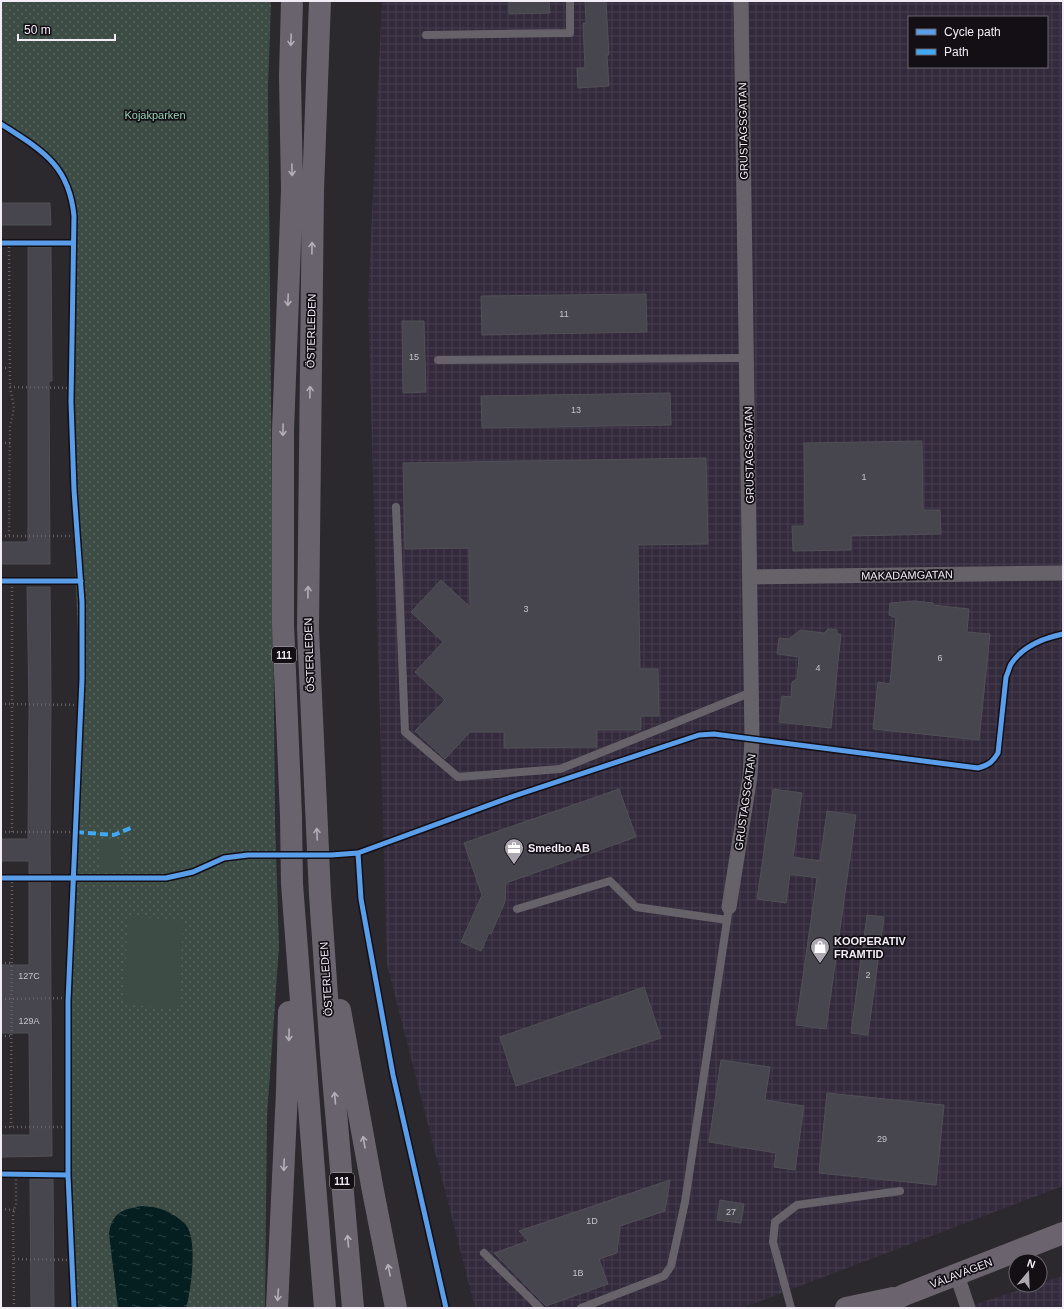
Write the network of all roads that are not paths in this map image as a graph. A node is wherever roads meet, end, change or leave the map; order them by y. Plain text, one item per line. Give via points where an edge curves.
1 (292, 1) edge
2 (320, 1) edge
3 (570, 1) edge
4 (741, 1) edge
5 (426, 36) dead end
6 (747, 358) junction
7 (438, 360) dead end
8 (396, 506) dead end
9 (1063, 573) edge
10 (751, 577) junction
11 (752, 692) junction
12 (292, 884) junction
13 (320, 896) junction
14 (517, 909) dead end
15 (728, 914) junction
16 (900, 1191) dead end
17 (1063, 1233) edge
18 (484, 1253) dead end
19 (957, 1275) junction
20 (904, 1296) junction
21 (277, 1308) edge
22 (325, 1308) edge
23 (354, 1308) edge
24 (396, 1308) edge
25 (540, 1308) edge
26 (581, 1308) edge
27 (791, 1308) edge
28 (846, 1308) edge
29 (879, 1308) edge
30 (968, 1308) edge

1 -> 12 main road, 111 via 292,190 283,431 283,624
13 -> 2 main road, ÖSTERLEDEN / 111 via 308,629 313,190
3 - 5 lane via 570,33
4 - 6 street, GRUSTAGSGATAN
6 - 7 lane
6 - 10 street, GRUSTAGSGATAN
8 - 11 lane via 405,732 458,777 560,769
9 - 10 street, MAKADAMGATAN
10 - 11 street, GRUSTAGSGATAN
11 - 15 street, GRUSTAGSGATAN via 750,776
12 -> 21 main road via 287,1092
12 - 22 main road, 111
23 -> 13 main road, ÖSTERLEDEN / 111 via 331,1054
24 -> 13 main road
14 - 15 lane via 610,881 636,906
15 - 26 lane via 685,1202 671,1266 664,1276
16 - 27 lane via 797,1205 775,1222 773,1242
17 - 19 main road, VÄLAVÄGEN
18 - 25 lane
19 - 20 main road, VÄLAVÄGEN
19 - 30 street
20 - 28 main road, VÄLAVÄGEN
20 - 29 main road, VÄLAVÄGEN

